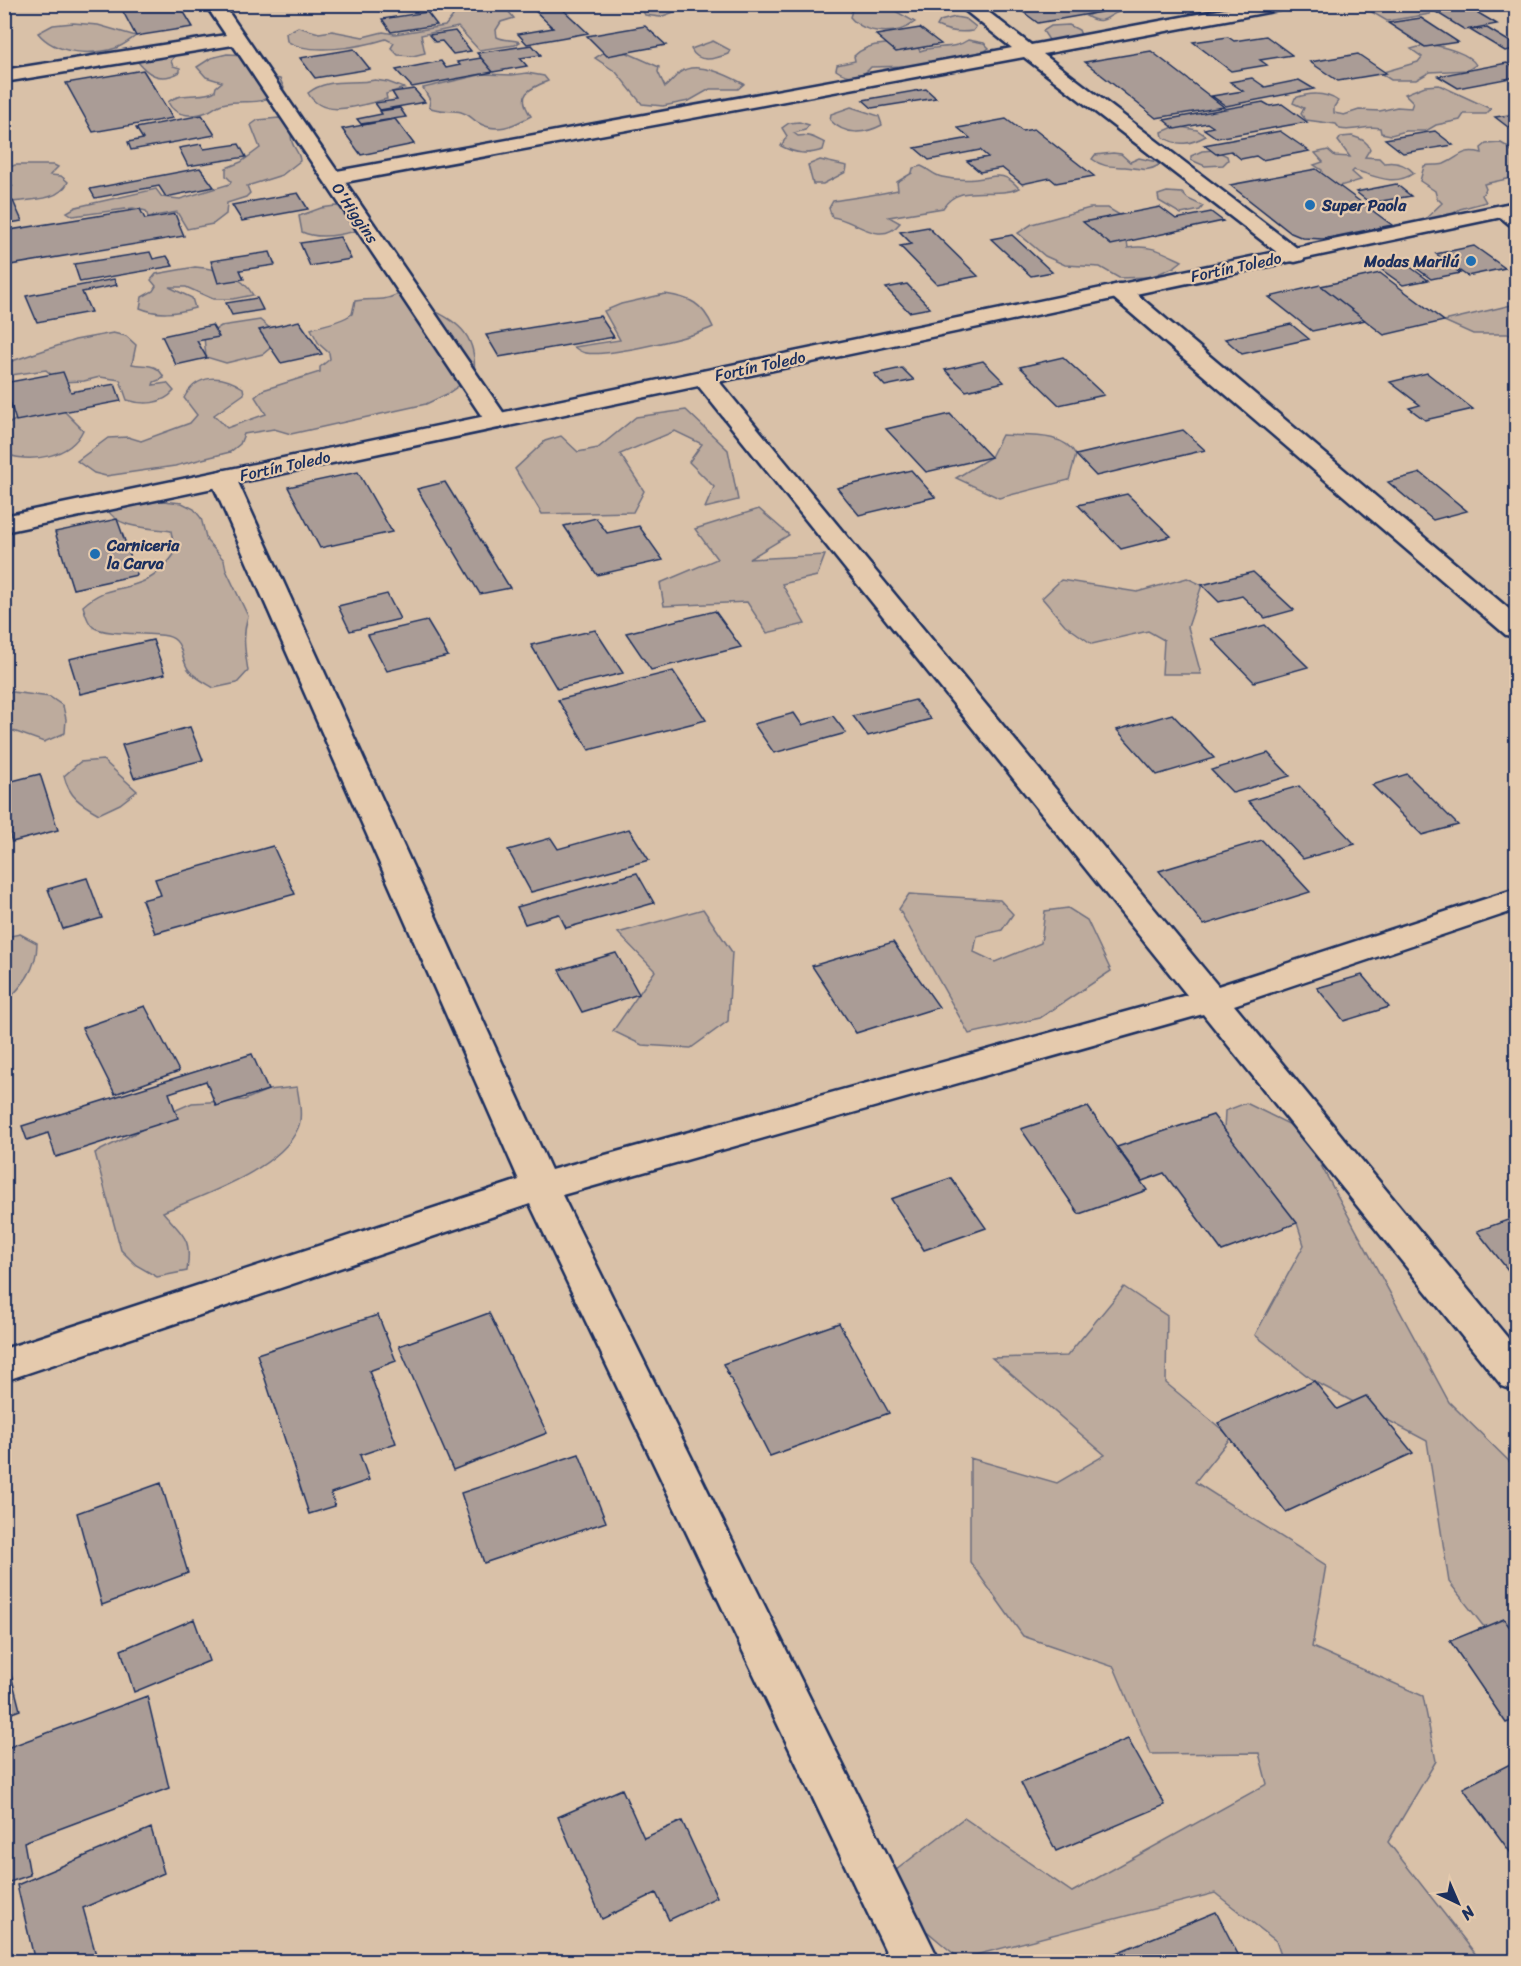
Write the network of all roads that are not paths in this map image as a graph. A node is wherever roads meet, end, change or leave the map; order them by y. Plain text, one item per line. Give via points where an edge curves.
1 (214, 4) edge
2 (966, 4) edge
3 (1284, 4) edge
4 (238, 39) junction
5 (1027, 51) junction
6 (4, 76) edge
7 (331, 178) junction
8 (1512, 213) edge
9 (1295, 255) junction
10 (1119, 291) junction
11 (704, 378) junction
12 (497, 422) junction
13 (223, 478) junction
14 (4, 524) edge
15 (1516, 629) edge
16 (1516, 900) edge
17 (1211, 1000) junction
18 (540, 1187) junction
19 (4, 1365) edge
20 (1516, 1375) edge
21 (916, 1962) edge

1 - 4 street, O'Higgins
2 - 5 street
3 - 5 street
4 - 6 street
4 - 7 street, O'Higgins
5 - 7 street
5 - 9 street
7 - 12 street, O'Higgins
8 - 9 street, Fortín Toledo
9 - 10 street, Fortín Toledo
10 - 11 street, Fortín Toledo
10 - 15 street
11 - 12 street, Fortín Toledo
11 - 17 street
12 - 13 street, Fortín Toledo
13 - 14 street, Fortín Toledo
13 - 18 street
16 - 17 street
17 - 18 street
17 - 20 street
18 - 19 street
18 - 21 street

